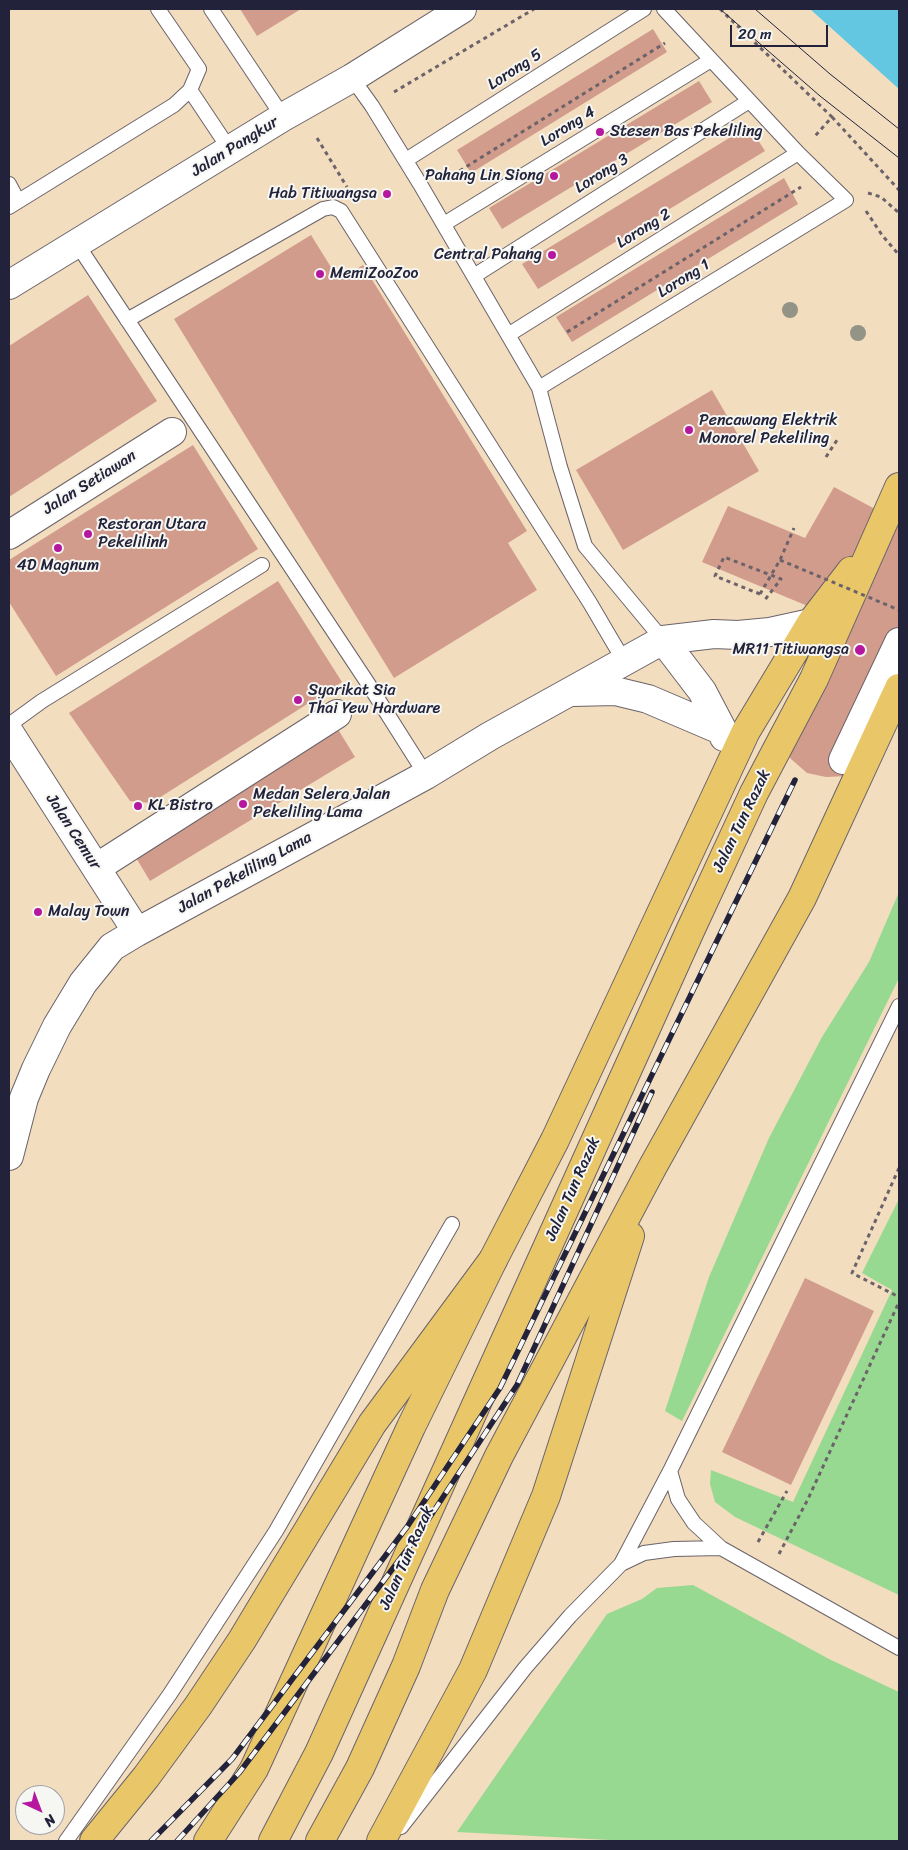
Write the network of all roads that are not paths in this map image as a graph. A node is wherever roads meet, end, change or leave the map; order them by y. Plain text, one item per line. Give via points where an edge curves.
1 (158, 9) edge
2 (211, 9) edge
3 (462, 9) edge
4 (644, 9) edge
5 (664, 9) edge
6 (711, 60) junction
7 (352, 78) junction
8 (190, 90) junction
9 (749, 101) junction
10 (283, 117) junction
11 (230, 150) junction
12 (798, 153) junction
13 (406, 160) junction
14 (9, 184) edge
15 (13, 204) edge
16 (444, 224) junction
17 (77, 244) junction
18 (474, 276) junction
19 (9, 285) edge
20 (127, 320) junction
21 (508, 335) junction
22 (539, 388) junction
23 (172, 432) dead end
24 (899, 488) edge
25 (9, 535) edge
26 (877, 538) junction
27 (262, 565) dead end
28 (811, 623) junction
29 (663, 640) junction
30 (899, 642) edge
31 (624, 661) junction
32 (899, 688) edge
33 (569, 692) junction
34 (337, 714) dead end
35 (9, 724) edge
36 (723, 731) junction
37 (9, 732) edge
38 (843, 760) dead end
39 (728, 769) junction
40 (426, 775) junction
41 (96, 868) junction
42 (137, 932) junction
43 (899, 1006) edge
44 (9, 1156) edge
45 (652, 1168) junction
46 (452, 1224) dead end
47 (493, 1260) junction
48 (670, 1471) junction
49 (721, 1548) junction
50 (621, 1564) junction
51 (899, 1648) edge
52 (66, 1841) edge
53 (94, 1841) edge
54 (208, 1841) edge
55 (273, 1841) edge
56 (320, 1841) edge
57 (382, 1841) edge
58 (389, 1841) edge

1 - 8 lane via 199,69
2 - 10 lane
3 - 7 street, Jalan Pangkur
4 - 13 lane, Lorong 5
5 - 6 lane
6 - 9 lane
6 - 16 lane, Lorong 4
7 - 10 street, Jalan Pangkur
7 - 13 lane
8 - 11 lane
8 - 15 lane via 174,105
9 - 12 lane
9 - 18 lane, Lorong 3
10 - 11 street, Jalan Pangkur
11 - 17 street, Jalan Pangkur
12 - 21 lane, Lorong 2
12 - 22 lane, Lorong 1 via 846,200
13 - 16 lane
14 - 15 lane
16 - 18 lane
17 - 19 street, Jalan Pangkur
17 - 20 lane
18 - 21 lane
20 - 31 lane via 323,209 333,207 341,211 585,594
20 - 40 lane
21 - 22 lane
22 - 29 lane via 586,546
23 - 25 street, Jalan Setiawan
24 - 26 main road, Jalan Tun Razak
26 - 28 main road, Jalan Tun Razak
26 - 55 main road, Jalan Tun Razak via 814,679 754,793 690,931 319,1753
27 - 35 lane
28 - 29 street, Jalan Pekeliling Lama via 770,632
28 - 39 main road, Jalan Tun Razak via 746,731
29 - 31 street, Jalan Pekeliling Lama
29 - 36 street via 702,690
30 - 38 street
31 - 33 street, Jalan Pekeliling Lama
32 - 45 main road via 802,898
33 - 36 street via 615,691 648,699
33 - 40 street, Jalan Pekeliling Lama
34 - 41 street
36 - 39 street
37 - 41 street, Jalan Cemur
39 - 47 main road, Jalan Tun Razak via 555,1140
40 - 42 street, Jalan Pekeliling Lama
41 - 42 street, Jalan Cemur
42 - 44 street, Jalan Pekeliling Lama via 112,948 83,983 56,1026 24,1098
43 - 48 lane
45 - 56 main road via 499,1456 435,1590 406,1666 360,1768
45 - 57 main road via 546,1496 474,1670
46 - 52 lane via 276,1531 170,1694
47 - 53 main road via 372,1424 257,1616 198,1706
47 - 54 main road via 411,1427 254,1769
48 - 49 lane via 678,1499 694,1523
48 - 50 lane
49 - 50 lane via 644,1553
49 - 51 lane
50 - 58 lane via 525,1668

